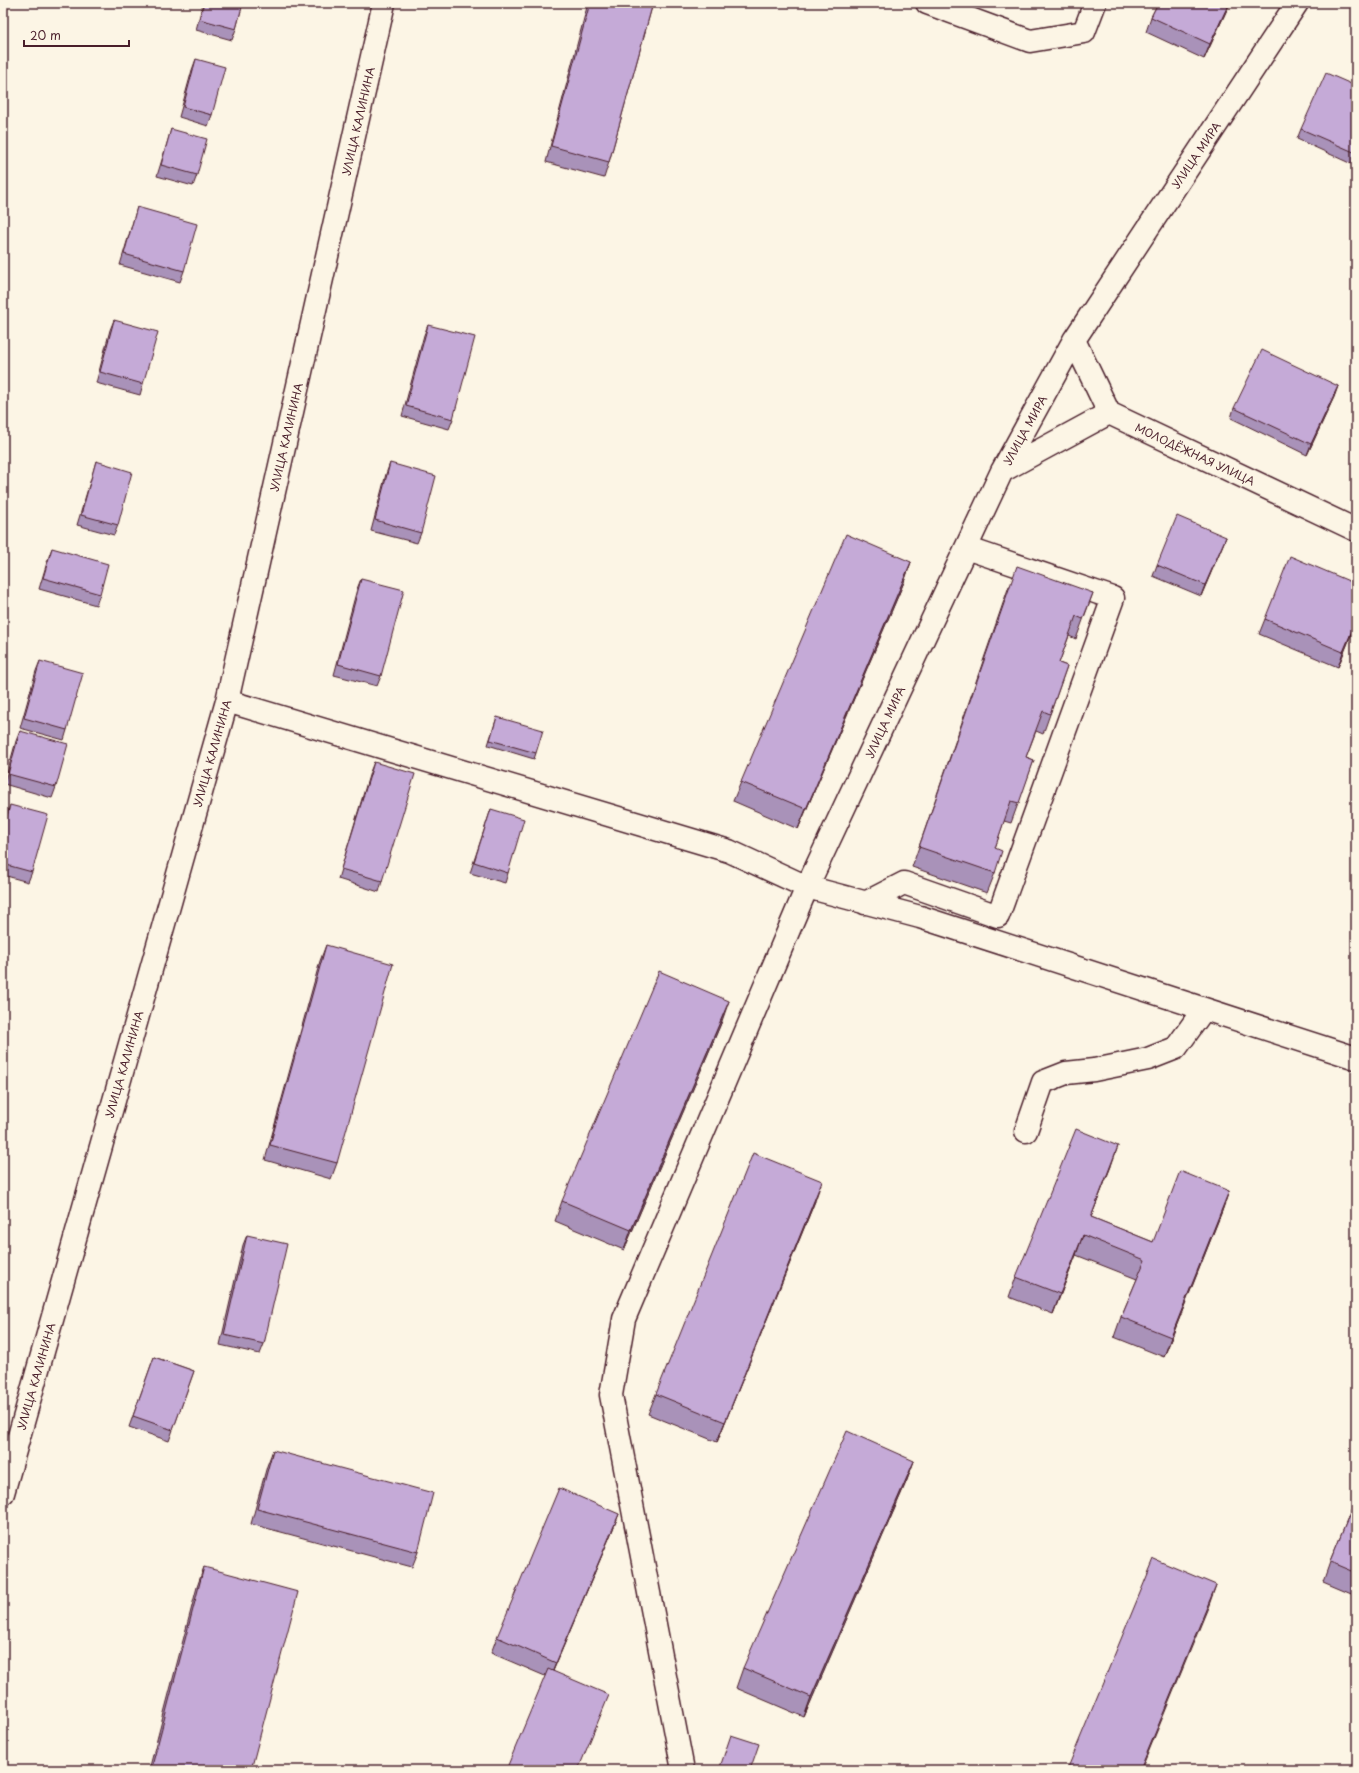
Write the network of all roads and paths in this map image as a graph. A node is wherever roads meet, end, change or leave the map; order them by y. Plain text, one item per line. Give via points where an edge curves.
1 (384, 3) edge
2 (928, 3) edge
3 (1095, 3) edge
4 (1297, 3) edge
5 (1074, 340) junction
6 (1109, 413) junction
7 (1002, 471) junction
8 (1356, 530) edge
9 (966, 548) junction
10 (227, 701) junction
11 (808, 887) junction
12 (865, 903) junction
13 (1204, 1009) junction
14 (1356, 1058) edge
15 (1026, 1131) dead end
16 (3, 1493) edge
17 (683, 1770) edge

1 - 10 street, УЛИЦА КАЛИНИНА
2 - 3 street via 1030,41 1084,32
4 - 5 street, УЛИЦА МИРА
5 - 6 street
5 - 7 street, УЛИЦА МИРА
6 - 7 street
6 - 8 street, МОЛОДЁЖНАЯ УЛИЦА
7 - 9 street, УЛИЦА МИРА
9 - 11 street, УЛИЦА МИРА
9 - 12 street via 1113,598 998,916 904,883
10 - 11 street via 729,851
10 - 16 street, УЛИЦА КАЛИНИНА
11 - 12 street
11 - 17 street, УЛИЦА МИРА via 624,1319 611,1395
12 - 13 street via 920,917
13 - 14 street
13 - 15 street via 1176,1048 1148,1059 1066,1073 1043,1082

